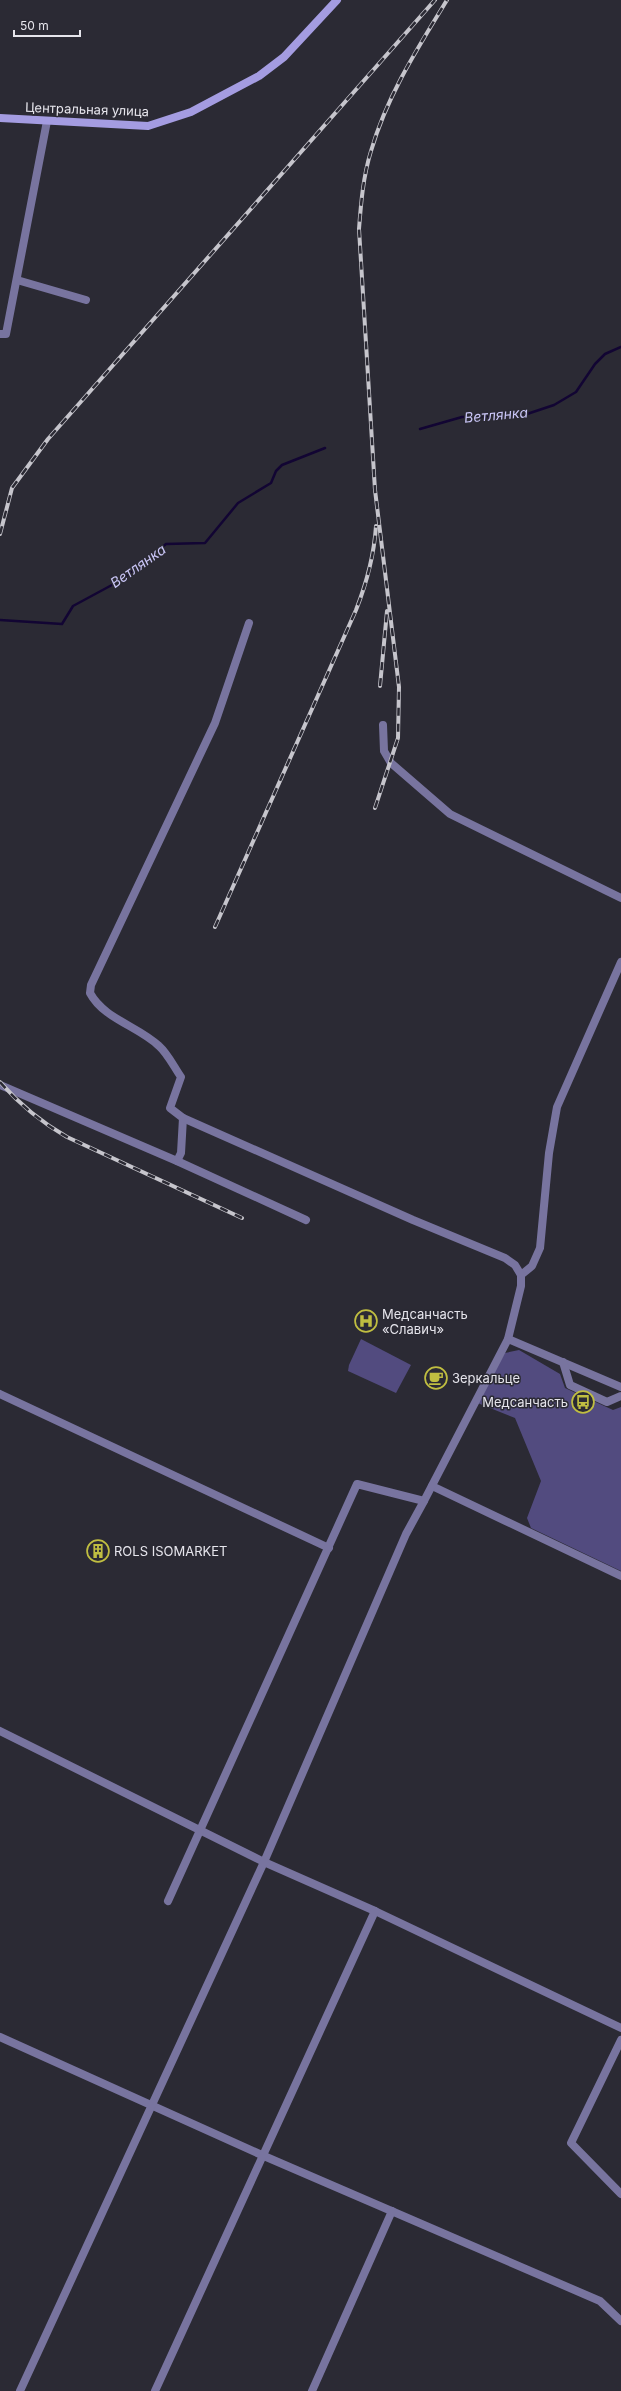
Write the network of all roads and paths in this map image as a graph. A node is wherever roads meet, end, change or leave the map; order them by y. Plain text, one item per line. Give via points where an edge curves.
1 (337, 0) edge
2 (0, 118) edge
3 (47, 121) junction
4 (18, 280) junction
5 (86, 300) dead end
6 (0, 334) edge
7 (249, 623) dead end
8 (383, 725) dead end
9 (621, 898) edge
10 (621, 962) edge
11 (0, 1085) edge
12 (183, 1118) junction
13 (177, 1161) junction
14 (306, 1220) dead end
15 (521, 1274) junction
16 (508, 1338) junction
17 (563, 1362) junction
18 (621, 1387) edge
19 (0, 1394) edge
20 (621, 1396) edge
21 (432, 1486) junction
22 (424, 1501) junction
23 (329, 1548) junction
24 (621, 1576) edge
25 (0, 1731) edge
26 (198, 1830) junction
27 (264, 1862) junction
28 (168, 1901) dead end
29 (375, 1911) junction
30 (621, 2028) edge
31 (0, 2037) edge
32 (621, 2040) edge
33 (153, 2104) junction
34 (264, 2156) junction
35 (621, 2194) edge
36 (392, 2211) junction
37 (621, 2321) edge
38 (20, 2391) edge
39 (155, 2391) edge
40 (312, 2391) edge

1 - 3 main road, Центральная улица via 284,57 259,76 192,112 148,126
2 - 3 main road, Центральная улица
3 - 4 street
4 - 5 street
4 - 6 street via 6,334
7 - 12 street via 214,723 91,985 90,994 101,1009 142,1033 160,1047 181,1077 170,1108
8 - 9 street via 384,751 390,763 450,814
10 - 15 street via 557,1107 549,1153 540,1248 532,1266
11 - 13 street
12 - 13 street via 181,1153
12 - 15 street via 506,1258
13 - 14 street
15 - 16 street via 521,1286
16 - 17 street
16 - 21 street
17 - 18 street
17 - 20 street via 570,1385 607,1402
19 - 23 street
21 - 22 street
21 - 24 street
22 - 23 street via 357,1484
22 - 27 street via 406,1534
23 - 26 street
25 - 26 street
26 - 27 street
26 - 28 street
27 - 29 street
27 - 33 street
29 - 30 street
29 - 34 street
31 - 33 street
32 - 35 street via 571,2143
33 - 34 street
33 - 38 street
34 - 36 street
34 - 39 street
36 - 37 street via 600,2301
36 - 40 street

